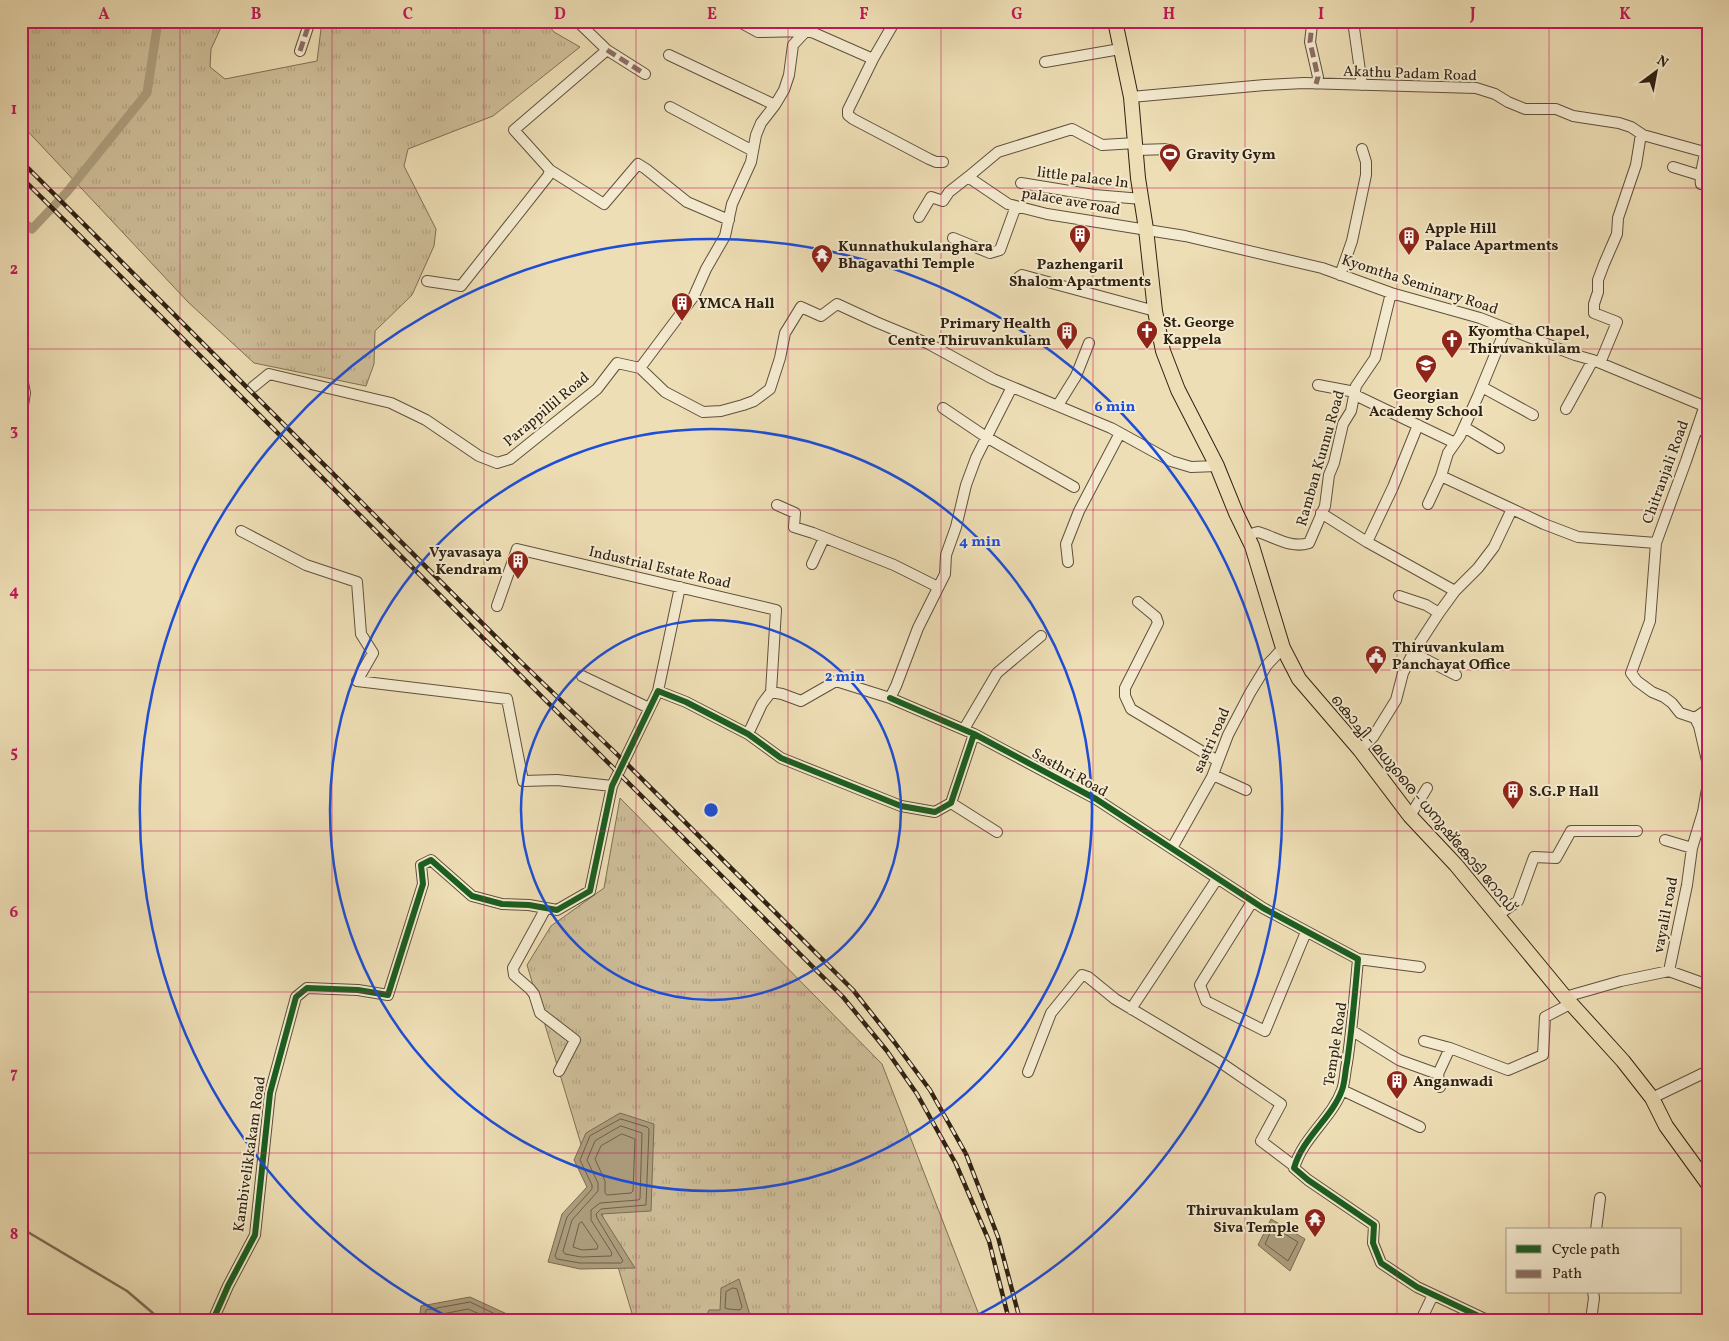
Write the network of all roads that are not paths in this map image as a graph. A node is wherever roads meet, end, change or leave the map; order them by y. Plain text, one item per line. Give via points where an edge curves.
1 (310, 21) edge
2 (577, 21) edge
3 (738, 21) edge
4 (895, 21) edge
5 (1115, 21) edge
6 (1306, 21) edge
7 (1353, 21) edge
8 (806, 31) junction
9 (1120, 49) junction
10 (607, 50) junction
11 (300, 51) dead end
12 (668, 56) dead end
13 (873, 59) junction
14 (1045, 62) dead end
15 (645, 74) dead end
16 (1316, 84) junction
17 (1362, 85) junction
18 (1131, 97) junction
19 (775, 105) junction
20 (670, 107) dead end
21 (1641, 134) junction
22 (1136, 146) junction
23 (1170, 149) dead end
24 (1362, 149) dead end
25 (753, 151) junction
26 (1706, 152) edge
27 (943, 162) dead end
28 (1673, 167) dead end
29 (550, 170) junction
30 (1699, 176) junction
31 (968, 177) junction
32 (1021, 183) dead end
33 (1708, 186) edge
34 (1142, 199) junction
35 (1016, 206) junction
36 (919, 217) dead end
37 (729, 220) junction
38 (1146, 229) junction
39 (953, 238) dead end
40 (1340, 275) junction
41 (1019, 277) dead end
42 (428, 281) dead end
43 (1391, 293) junction
44 (1155, 311) junction
45 (1506, 328) junction
46 (1089, 343) dead end
47 (1596, 362) junction
48 (640, 368) junction
49 (21, 373) edge
50 (1318, 385) dead end
51 (253, 387) dead end
52 (1012, 387) junction
53 (1482, 387) junction
54 (1355, 393) junction
55 (1708, 396) edge
56 (1058, 405) junction
57 (1704, 406) junction
58 (942, 408) dead end
59 (1566, 409) dead end
60 (1534, 415) dead end
61 (21, 417) edge
62 (1418, 424) junction
63 (1464, 427) junction
64 (1697, 428) junction
65 (1120, 433) junction
66 (1708, 433) edge
67 (986, 437) junction
68 (1455, 442) junction
69 (1499, 448) dead end
70 (1217, 466) junction
71 (1441, 476) junction
72 (1074, 487) dead end
73 (1428, 504) dead end
74 (777, 505) dead end
75 (1512, 509) junction
76 (1321, 513) junction
77 (241, 531) dead end
78 (1247, 535) junction
79 (824, 538) junction
80 (1367, 542) junction
81 (1656, 543) junction
82 (1068, 562) dead end
83 (812, 564) dead end
84 (938, 586) junction
85 (680, 587) junction
86 (1455, 591) junction
87 (1399, 596) dead end
88 (1138, 602) dead end
89 (497, 606) dead end
90 (1439, 613) junction
91 (1041, 636) dead end
92 (1284, 648) junction
93 (1413, 653) junction
94 (1456, 675) dead end
95 (582, 676) dead end
96 (658, 691) junction
97 (771, 692) junction
98 (890, 698) junction
99 (649, 708) junction
100 (1708, 709) edge
101 (1695, 718) junction
102 (964, 729) junction
103 (748, 734) junction
104 (974, 734) junction
105 (1360, 750) junction
106 (1218, 761) junction
107 (1708, 766) edge
108 (1213, 775) junction
109 (1708, 783) edge
110 (612, 786) junction
111 (1428, 788) dead end
112 (1246, 790) dead end
113 (952, 803) junction
114 (1410, 816) junction
115 (1637, 831) dead end
116 (996, 832) dead end
117 (1665, 840) dead end
118 (1172, 848) junction
119 (1692, 848) junction
120 (1217, 879) junction
121 (1252, 902) junction
122 (546, 908) junction
123 (1498, 915) junction
124 (1306, 932) junction
125 (1358, 959) junction
126 (1420, 967) dead end
127 (1669, 971) junction
128 (1708, 985) edge
129 (1569, 1000) junction
130 (1131, 1009) junction
131 (1351, 1030) junction
132 (1424, 1041) dead end
133 (1450, 1048) junction
134 (560, 1071) dead end
135 (1708, 1071) edge
136 (1028, 1072) dead end
137 (1438, 1074) junction
138 (1440, 1086) dead end
139 (1342, 1090) junction
140 (1652, 1098) junction
141 (1420, 1127) dead end
142 (1294, 1166) junction
143 (1708, 1184) edge
144 (1600, 1198) dead end
145 (1596, 1228) edge
146 (1593, 1294) edge
147 (1433, 1295) junction
148 (1480, 1318) edge
149 (213, 1320) edge
150 (1421, 1320) edge
151 (1590, 1320) edge

1 - 11 street
2 - 10 street
3 - 8 street via 758,32
4 - 13 street
5 - 9 highway, കൊച്ചി - മധുരൈ - ധനുഷ്‌കോടി റോഡ്
6 - 16 street via 1312,25 1310,42 1318,77
7 - 17 street
8 - 13 street
8 - 19 street via 793,45 789,75
9 - 14 street
9 - 18 highway, കൊച്ചി - മധുരൈ - ധനുഷ്‌കോടി റോഡ്
10 - 15 street
10 - 29 street via 514,130
12 - 19 street
13 - 27 street via 848,115 929,159
16 - 17 street, Akathu Padam Road
16 - 18 street, Akathu Padam Road via 1265,85
17 - 21 street, Akathu Padam Road via 1476,88 1525,109 1556,109 1573,116 1619,123
18 - 22 highway, കൊച്ചി - മധുരൈ - ധനുഷ്‌കോടി റോഡ്
19 - 25 street via 756,135
20 - 25 street
21 - 26 street, Akathu Padam Road
21 - 47 street via 1636,165 1618,218 1617,234 1598,280 1594,313 1617,322
22 - 23 street
22 - 31 street via 1102,145 1072,129 998,152
22 - 34 highway, കൊച്ചി - മധുരൈ - ധനുഷ്‌കോടി റോഡ്
24 - 40 street via 1366,175 1352,241
25 - 37 street
26 - 30 street
28 - 30 street
29 - 37 street via 604,204 638,164 687,202
29 - 42 street via 460,286
30 - 33 street via 1701,184
31 - 35 street, palace ave road
31 - 36 street via 943,201 931,197
32 - 34 street, little palace ln
34 - 38 highway, കൊച്ചി - മധുരൈ - ധനുഷ്‌കോടി റോഡ്
35 - 38 street, palace ave road
35 - 39 street via 1000,250 990,253
37 - 48 street via 725,236 694,296
38 - 40 street, Kyomtha Seminary Road
38 - 44 highway, കൊച്ചി - മധുരൈ - ധനുഷ്‌കോടി റോഡ്
40 - 43 street, Kyomtha Seminary Road
41 - 44 street
43 - 45 street, Kyomtha Seminary Road
43 - 54 street, Ramban Kunnu Road via 1375,358 1356,386
44 - 70 highway, കൊച്ചി - മധുരൈ - ധനുഷ്‌കോടി റോഡ് via 1162,351
45 - 47 street, Kyomtha Seminary Road
45 - 53 street
46 - 56 street via 1076,376
47 - 57 street, Kyomtha Seminary Road
47 - 59 street
48 - 51 street, Parappillil Road via 617,363 597,389 510,459 497,463 479,456 426,420 391,404 269,374
48 - 52 street via 665,392 703,412 744,405 770,389 784,333 801,308 821,316 837,304 929,344
49 - 61 street via 24,393
50 - 54 street
52 - 56 street
52 - 67 street
53 - 60 street
53 - 63 street
54 - 62 street
54 - 76 street, Ramban Kunnu Road via 1351,411 1343,424
55 - 57 street, Chitranjali Road
56 - 65 street
57 - 64 street, Chitranjali Road
58 - 67 street
62 - 68 street
62 - 80 street
63 - 68 street
63 - 69 street
64 - 66 street
64 - 81 street, Chitranjali Road
65 - 70 street via 1170,461 1192,466
65 - 82 street via 1079,511 1066,544
67 - 72 street
67 - 84 street via 966,485 946,555 945,574
68 - 71 street
70 - 78 highway, കൊച്ചി - മധുരൈ - ധനുഷ്‌കോടി റോഡ്
71 - 73 street
71 - 75 street, Chitranjali Road
74 - 79 street via 795,513 794,527
75 - 81 street, Chitranjali Road via 1578,537
75 - 86 street via 1494,547
76 - 78 street, Ramban Kunnu Road via 1309,543 1303,545 1286,543 1258,532
76 - 80 street
77 - 110 street via 306,565 358,582 361,634 372,654 357,681 507,699 524,781 557,780
78 - 92 highway, കൊച്ചി - മധുരൈ - ധനുഷ്‌കോടി റോഡ്
79 - 83 street
79 - 84 street
80 - 86 street
81 - 101 street via 1650,621 1631,673 1637,681 1664,697 1680,712
84 - 98 street
85 - 89 street, Industrial Estate Road via 516,549
85 - 96 street, Kambivelikkakam Road
85 - 97 street, Industrial Estate Road via 776,610
86 - 90 street
87 - 90 street
88 - 106 street via 1156,617 1158,623 1125,688 1131,709
90 - 93 street
91 - 102 street via 997,674
92 - 105 highway, കൊച്ചി - മധുരൈ - ധനുഷ്‌കോടി റോഡ് via 1299,678
92 - 106 street, sastri road via 1267,665 1250,693
93 - 94 street
93 - 105 street via 1403,673 1396,700 1373,737
95 - 99 street
96 - 99 street, Kambivelikkakam Road
96 - 103 street
97 - 98 street, Sasthri Road via 800,701 836,681
97 - 103 street
98 - 102 street, Sasthri Road
99 - 110 street, Kambivelikkakam Road
100 - 101 street
101 - 107 street
102 - 104 street, Sasthri Road
103 - 113 street via 781,758 901,806 935,812
104 - 113 street
104 - 118 street, Sasthri Road via 1096,799
105 - 114 highway, കൊച്ചി - മധുരൈ - ധനുഷ്‌കോടി റോഡ്
106 - 108 street, sastri road
108 - 112 street
108 - 118 street, sastri road
109 - 119 street, vayalil road
110 - 122 street, Kambivelikkakam Road via 590,891 556,910
111 - 114 street
113 - 116 street
114 - 123 highway, കൊച്ചി - മധുരൈ - ധനുഷ്‌കോടി റോഡ്
115 - 123 street via 1571,831 1556,858 1534,856 1518,901
117 - 119 street
118 - 120 street
119 - 127 street, vayalil road
120 - 121 street
120 - 130 street
121 - 124 street
121 - 124 street via 1200,985 1206,1001 1265,1031
122 - 134 street via 513,968 514,975 534,994 540,1013 575,1040
122 - 149 street, Kambivelikkakam Road via 502,904 472,896 431,860 421,865 423,884 388,995 307,988 296,997 270,1093 255,1235
123 - 129 highway, കൊച്ചി - മധുരൈ - ധനുഷ്‌കോടി റോഡ്
124 - 125 street
125 - 126 street
125 - 131 street, Temple Road
127 - 128 street, vayalil road
127 - 129 street, vayalil road via 1621,981
129 - 133 street, vayalil road via 1545,1017 1543,1055 1508,1070
129 - 140 highway, കൊച്ചി - മധുരൈ - ധനുഷ്‌കോടി റോഡ്
130 - 136 street via 1082,975 1050,1013
130 - 142 street via 1217,1060 1281,1104 1261,1141
131 - 137 street via 1399,1060
131 - 139 street, Temple Road
132 - 133 street
133 - 137 street
135 - 140 street
137 - 138 street
139 - 141 street
139 - 142 street, Temple Road via 1305,1143
140 - 143 highway, കൊച്ചി - മധുരൈ - ധനുഷ്‌കോടി റോഡ് via 1666,1126
142 - 147 street via 1308,1180 1374,1225 1373,1242 1381,1263
144 - 145 street
146 - 151 street
147 - 148 street
147 - 150 street

